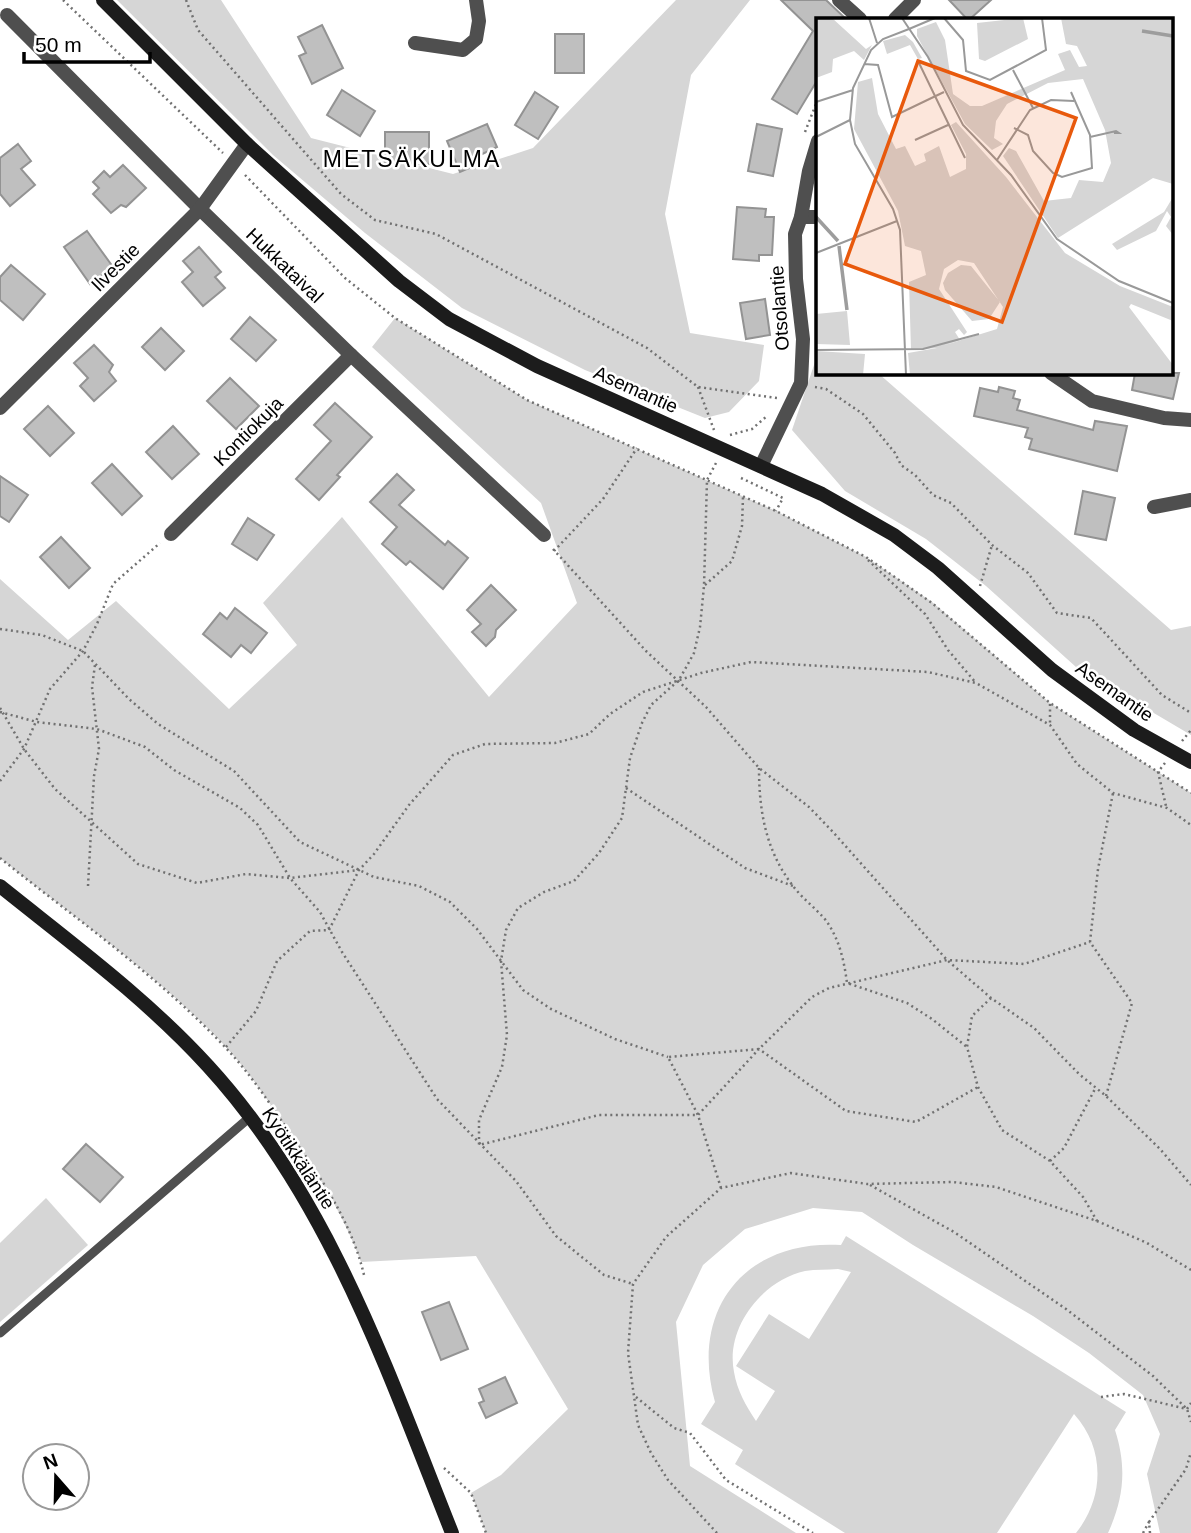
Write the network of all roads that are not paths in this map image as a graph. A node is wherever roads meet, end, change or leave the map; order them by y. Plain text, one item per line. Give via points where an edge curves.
1 (103, 0) edge
2 (476, 0) edge
3 (839, 0) edge
4 (914, 0) edge
5 (7, 15) dead end
6 (859, 18) edge
7 (896, 18) edge
8 (415, 43) dead end
9 (247, 144) junction
10 (816, 147) edge
11 (200, 209) junction
12 (801, 217) junction
13 (816, 218) edge
14 (351, 355) junction
15 (1052, 374) edge
16 (0, 408) edge
17 (1191, 420) edge
18 (761, 466) junction
19 (1191, 500) edge
20 (1154, 507) dead end
21 (171, 534) road end
22 (544, 535) road end
23 (1191, 762) edge
24 (0, 886) edge
25 (250, 1117) junction
26 (0, 1333) edge
27 (452, 1533) edge

1 - 9 main road, Asemantie
2 - 8 street via 476,39 463,50
3 - 6 street
4 - 7 street
5 - 11 street, Hukkataival
9 - 11 street, Ilvestie
9 - 18 main road, Asemantie via 399,281 449,319 537,366
10 - 12 street, Otsolantie
11 - 14 street, Hukkataival
11 - 16 street, Ilvestie
12 - 13 street
12 - 18 street, Otsolantie via 795,234 803,339 801,383
14 - 21 street, Kontiokuja
14 - 22 street, Hukkataival
15 - 17 street via 1093,401
18 - 23 main road, Asemantie via 894,535 1052,670 1135,730
19 - 20 street
24 - 25 main road, Kyötikkäläntie via 189,1045
25 - 26 lane
25 - 27 main road, Kyötikkäläntie via 326,1235 364,1315

